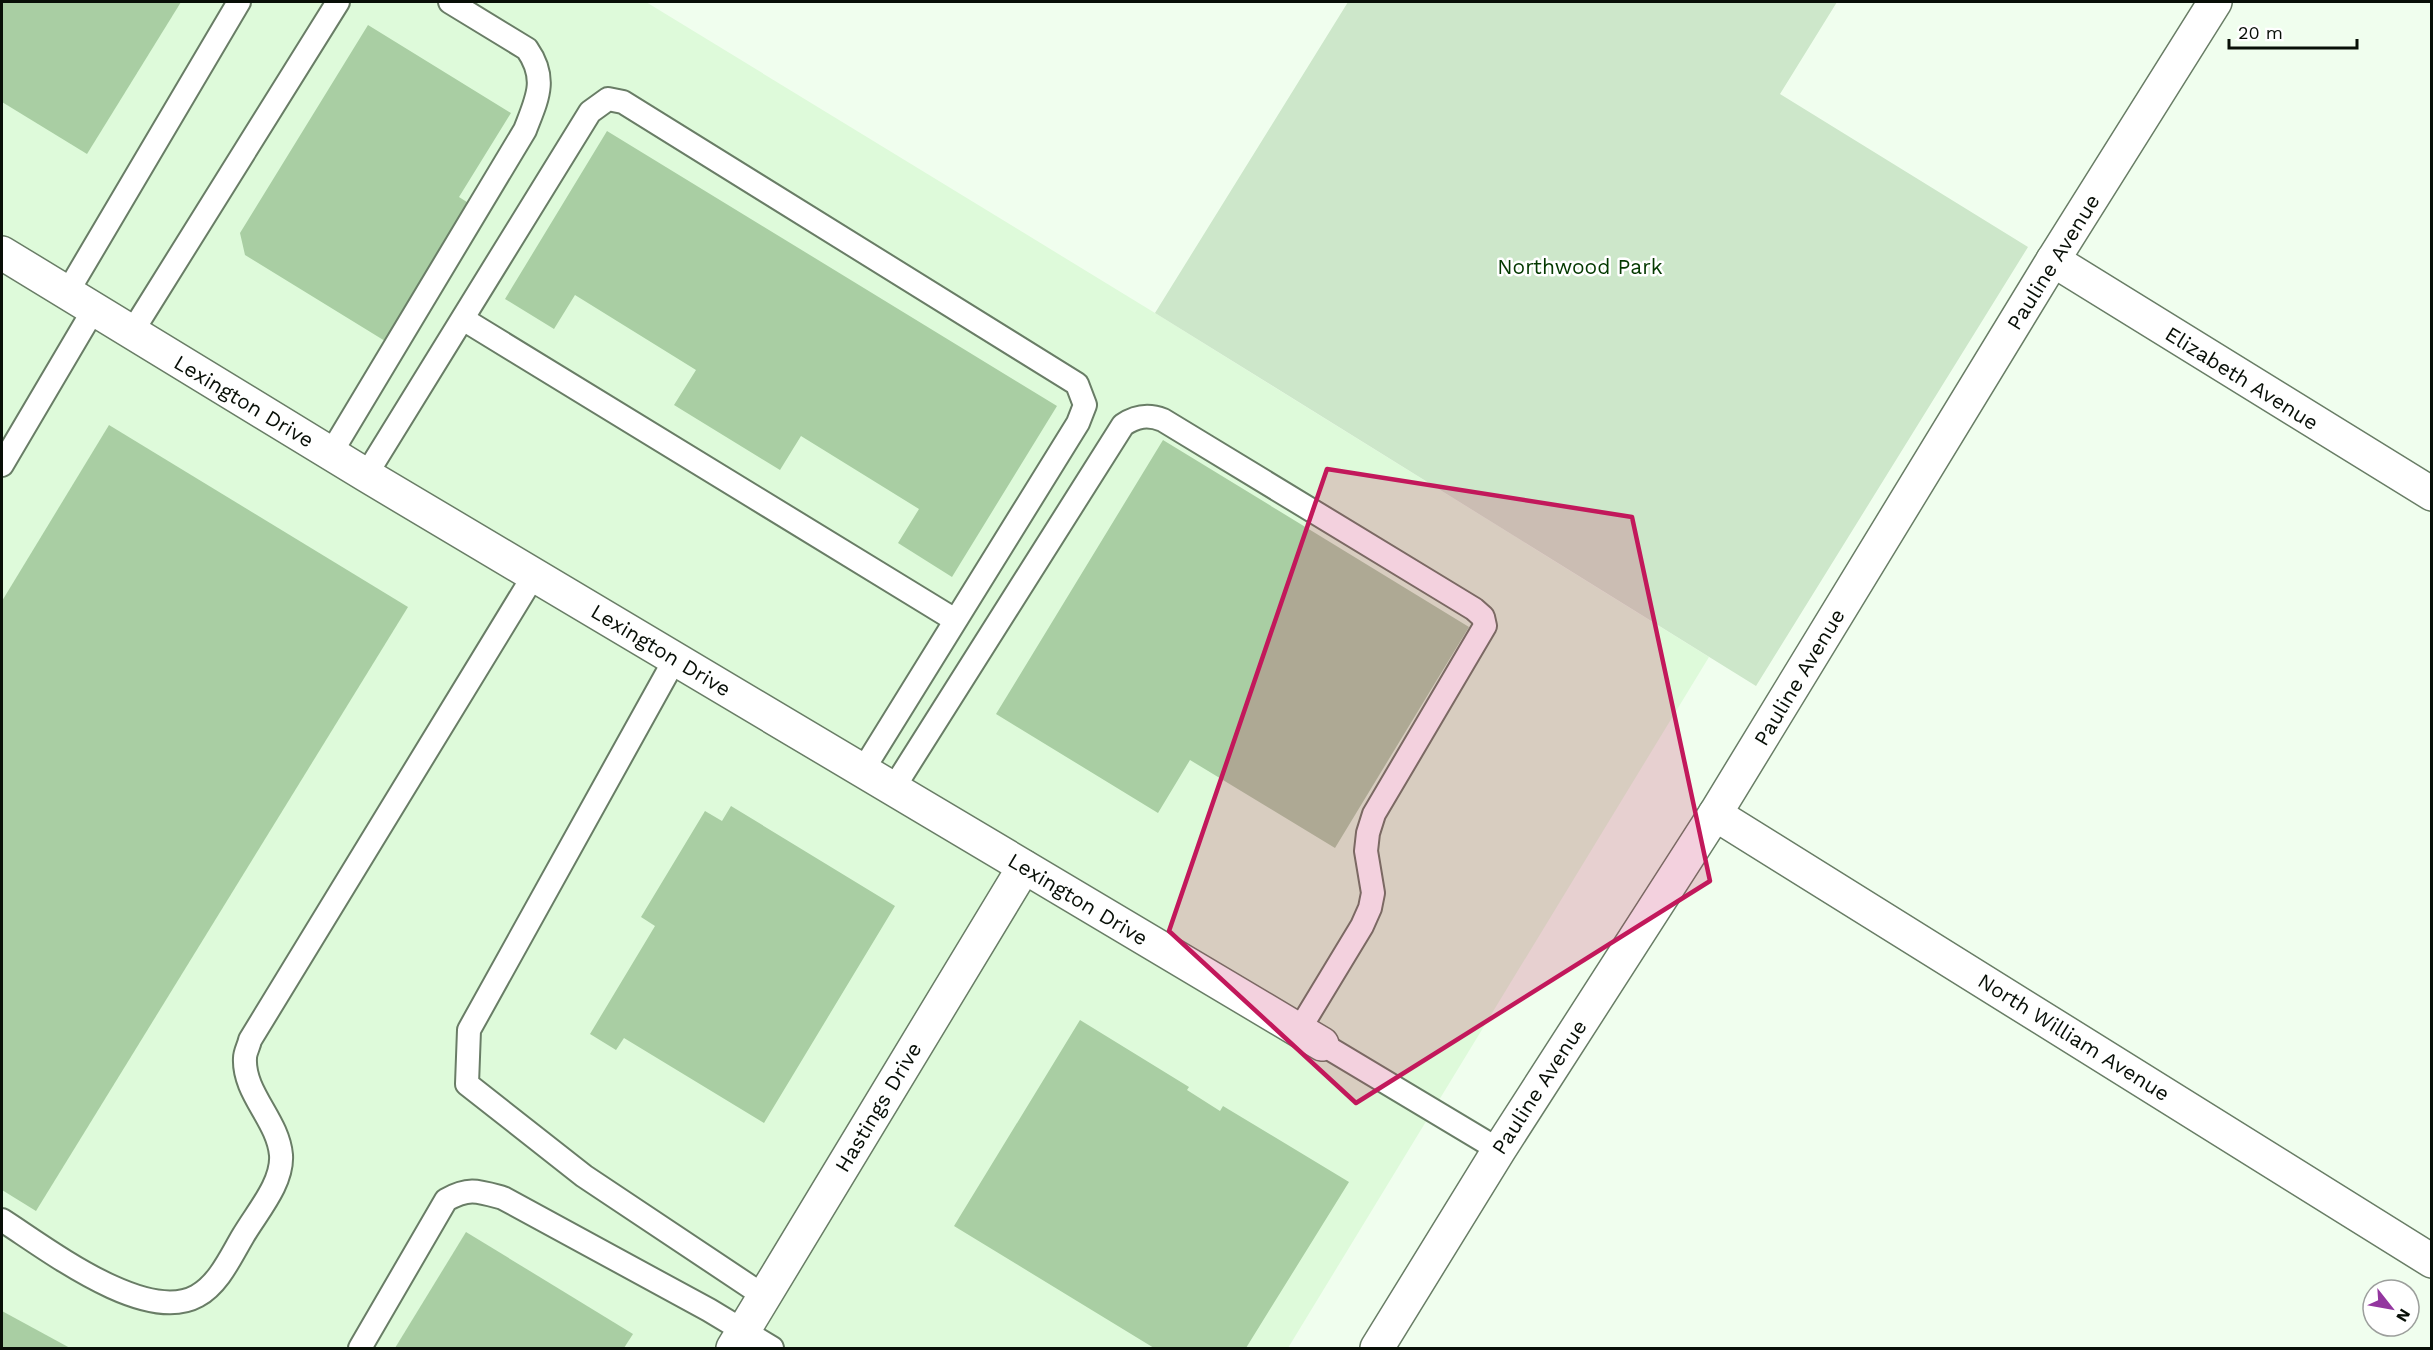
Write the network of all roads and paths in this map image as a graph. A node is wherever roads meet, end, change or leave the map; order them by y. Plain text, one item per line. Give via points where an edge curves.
1 (239, 2) edge
2 (338, 2) edge
3 (450, 2) edge
4 (2215, 2) edge
5 (2, 253) edge
6 (2053, 260) junction
7 (81, 301) junction
8 (463, 319) junction
9 (132, 332) junction
10 (331, 453) junction
11 (2, 465) edge
12 (366, 475) junction
13 (2432, 494) edge
14 (534, 575) junction
15 (955, 620) junction
16 (675, 659) junction
17 (862, 770) junction
18 (893, 789) junction
19 (1715, 814) junction
20 (1024, 867) junction
21 (1310, 1037) junction
22 (1499, 1149) junction
23 (2, 1220) edge
24 (2432, 1261) edge
25 (764, 1296) junction
26 (738, 1340) edge
27 (360, 1348) edge
28 (772, 1348) edge
29 (1377, 1348) edge

1 - 7 lane
2 - 9 lane
3 - 10 lane via 527,49 536,61 540,80 536,100 525,130
4 - 6 street, Pauline Avenue
5 - 7 street, Lexington Drive
6 - 13 street, Elizabeth Avenue
6 - 19 street, Pauline Avenue
7 - 9 street, Lexington Drive
7 - 11 lane
8 - 12 lane
8 - 15 lane
8 - 15 lane via 590,112 608,99 623,102 1077,384 1085,405 1078,423
9 - 10 street, Lexington Drive
10 - 12 street, Lexington Drive
12 - 14 street, Lexington Drive
14 - 16 street, Lexington Drive
14 - 23 lane via 250,1040 245,1058 248,1077 277,1134 280,1167 278,1178 217,1280 197,1297 171,1303 139,1299 111,1288
15 - 17 lane
16 - 17 street, Lexington Drive
16 - 25 lane via 469,1030 467,1084 584,1176
17 - 18 street, Lexington Drive
18 - 20 street, Lexington Drive
18 - 21 lane via 1123,425 1134,417 1163,420 1483,617 1485,626 1374,814 1366,851 1373,893 1370,908
19 - 22 street, Pauline Avenue
19 - 24 street, North William Avenue
20 - 21 street, Lexington Drive
20 - 25 street, Hastings Drive
21 - 22 lane
22 - 29 street, Pauline Avenue
25 - 26 street, Hastings Drive
26 - 27 lane via 503,1198 475,1190 446,1200
26 - 28 lane

